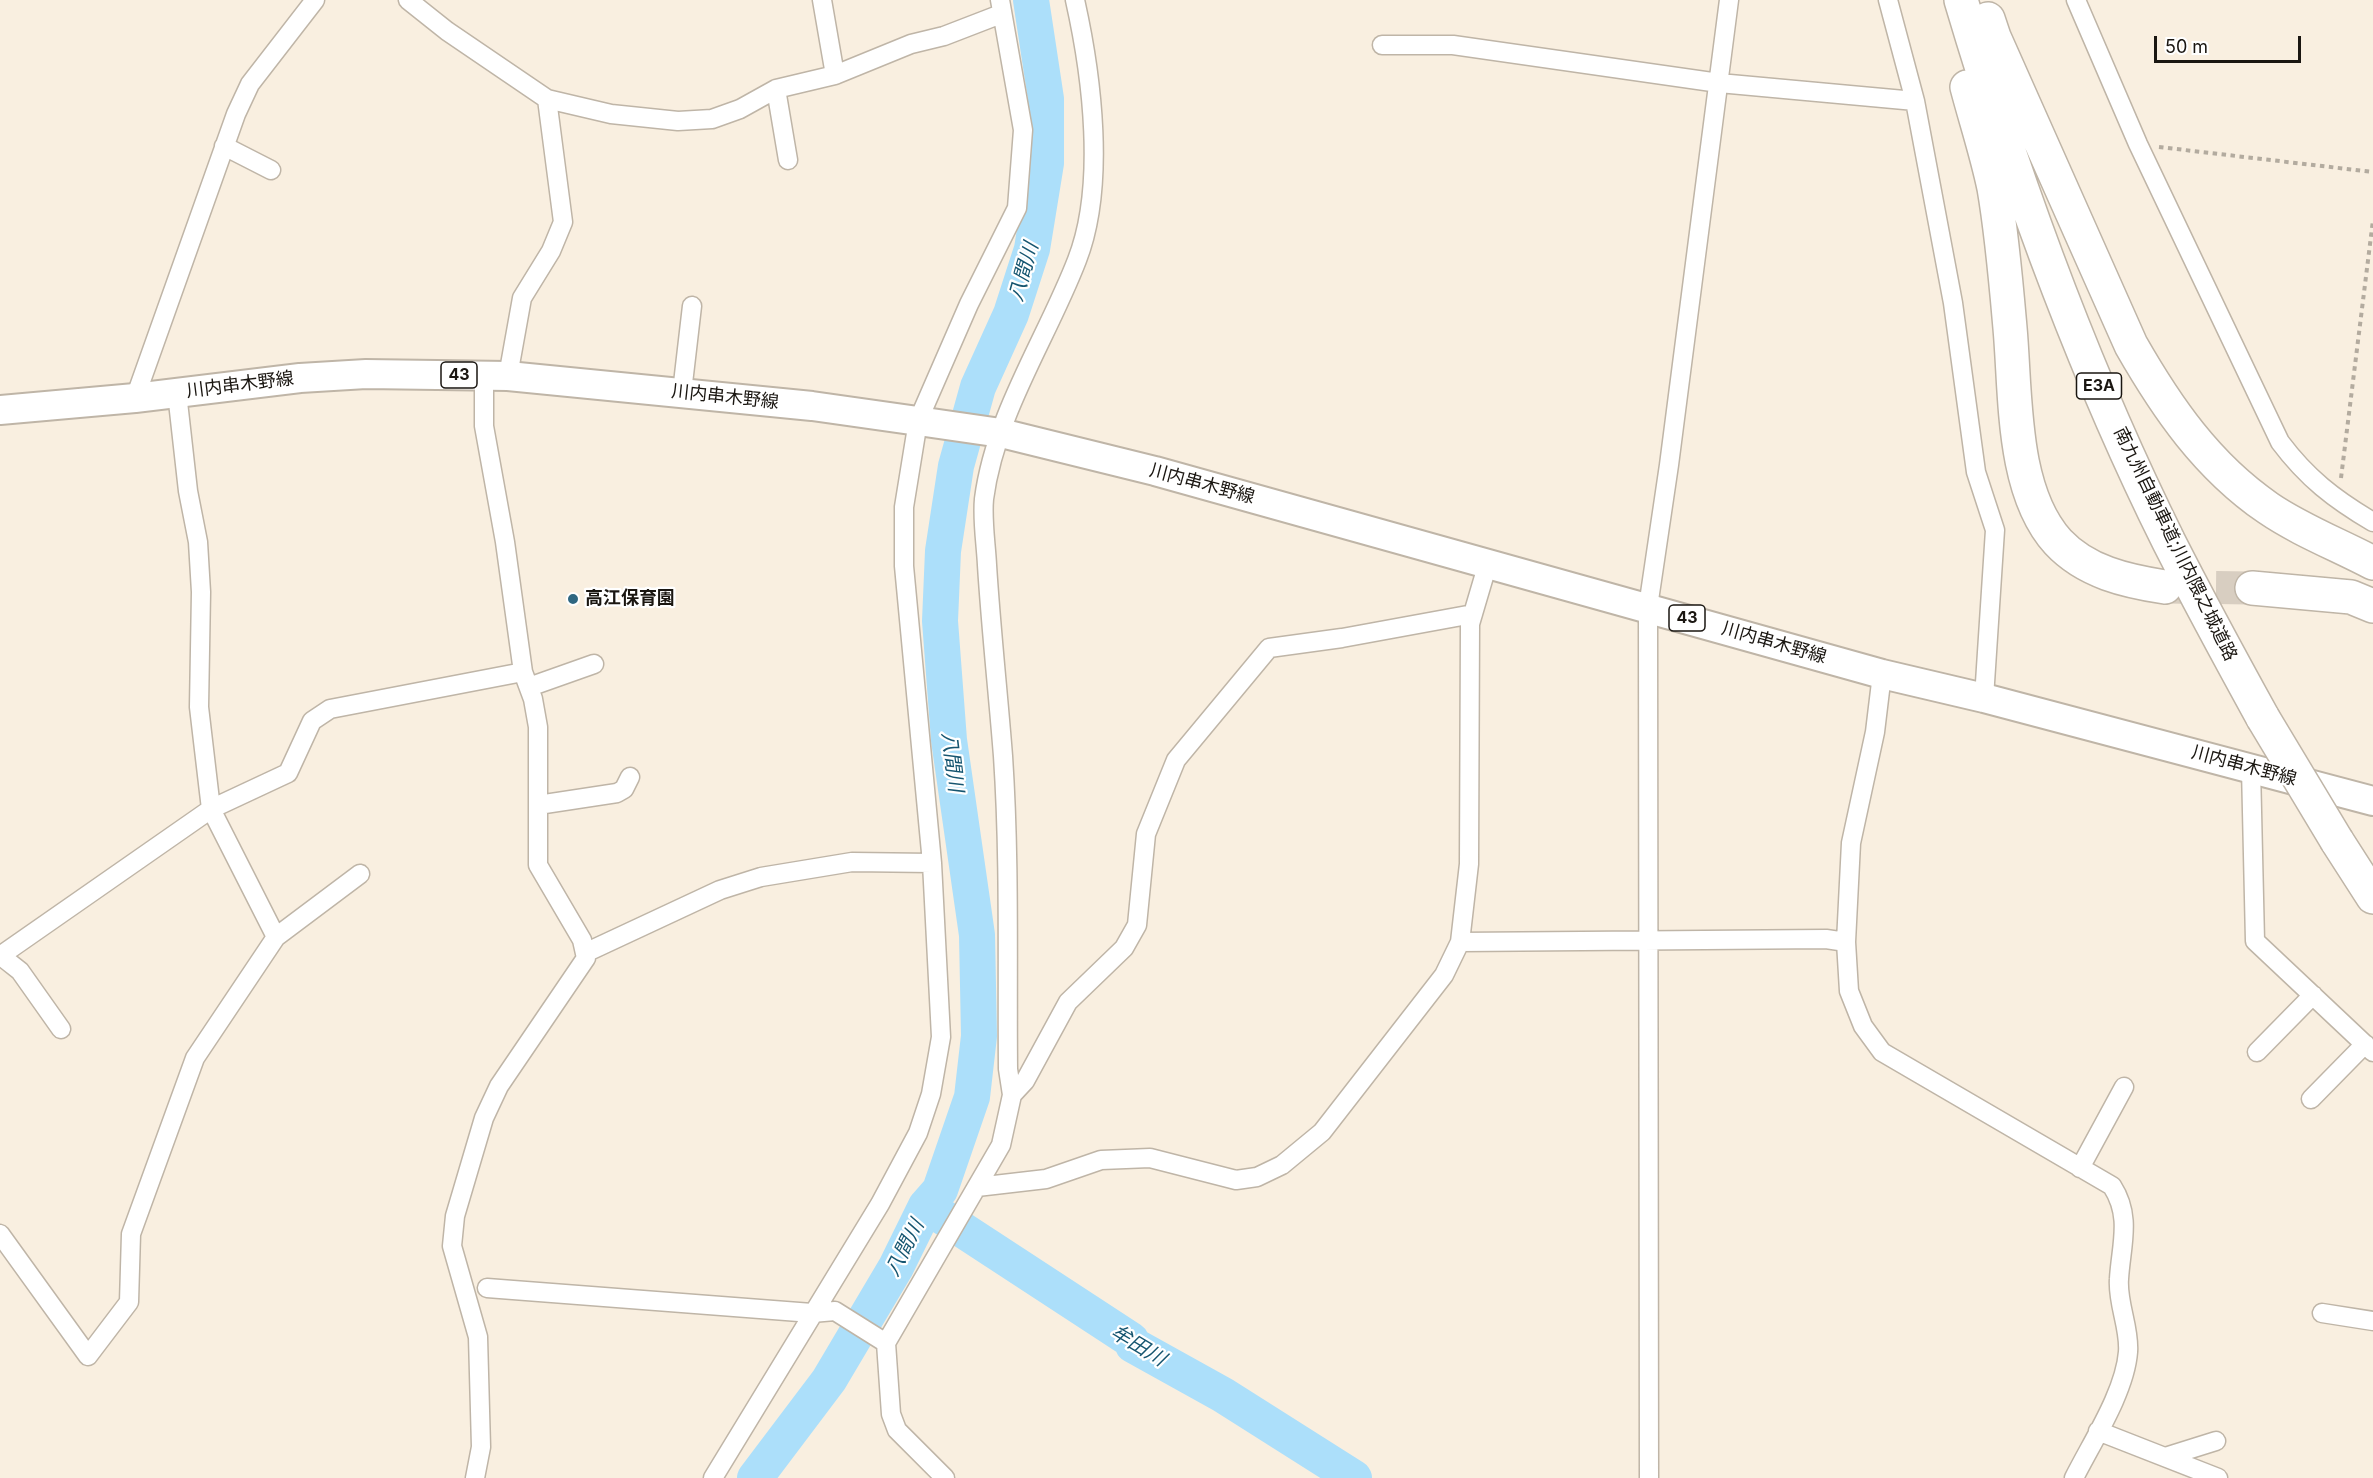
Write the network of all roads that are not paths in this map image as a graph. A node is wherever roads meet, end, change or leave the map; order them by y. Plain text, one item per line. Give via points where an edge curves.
1 (315, 0) edge
2 (408, 0) edge
3 (822, 0) edge
4 (1075, 0) edge
5 (1729, 0) edge
6 (1888, 0) edge
7 (1946, 0) edge
8 (1961, 0) edge
9 (1982, 0) edge
10 (2076, 0) edge
11 (1001, 7) edge
12 (1382, 45) dead end
13 (835, 75) junction
14 (1719, 83) junction
15 (776, 89) junction
16 (547, 99) junction
17 (1915, 101) junction
18 (224, 146) junction
19 (788, 160) dead end
20 (271, 170) dead end
21 (692, 306) dead end
22 (496, 376) junction
23 (682, 392) junction
24 (177, 393) junction
25 (135, 398) junction
26 (0, 410) edge
27 (918, 420) junction
28 (1001, 433) junction
29 (2373, 522) edge
30 (1488, 562) junction
31 (2373, 563) edge
32 (2165, 587) tunnel mouth
33 (2252, 588) tunnel mouth
34 (2373, 606) edge
35 (1648, 607) junction
36 (1473, 614) junction
37 (594, 664) dead end
38 (1882, 674) junction
39 (526, 680) junction
40 (1984, 698) junction
41 (2251, 768) junction
42 (630, 777) dead end
43 (2373, 801) edge
44 (538, 805) junction
45 (211, 809) junction
46 (932, 863) junction
47 (360, 874) dead end
48 (2373, 897) edge
49 (276, 937) junction
50 (1460, 942) junction
51 (1648, 942) junction
52 (1846, 942) junction
53 (585, 953) junction
54 (0, 956) edge
55 (2313, 995) junction
56 (61, 1029) dead end
57 (2369, 1048) edge
58 (2257, 1052) dead end
59 (2124, 1087) dead end
60 (1012, 1095) junction
61 (2312, 1099) dead end
62 (2080, 1168) junction
63 (977, 1187) junction
64 (0, 1234) edge
65 (488, 1288) dead end
66 (812, 1313) junction
67 (2322, 1313) dead end
68 (2373, 1321) edge
69 (882, 1340) junction
70 (2098, 1431) junction
71 (2216, 1441) dead end
72 (2165, 1457) junction
73 (2208, 1476) edge
74 (475, 1478) edge
75 (713, 1478) edge
76 (945, 1478) edge
77 (1649, 1478) edge
78 (2074, 1478) edge

1 - 18 street via 250,84
2 - 16 street via 447,32
3 - 13 street
4 - 28 street via 1087,56 1092,211 1078,259
5 - 14 street
6 - 17 street
7 - 32 highway via 1994,189 2017,425 2036,506 2058,542 2095,570
8 - 48 highway, 南九州自動車道;川内隈之城道路 / E3A, bridge via 2015,170 2095,379 2169,541 2263,718
9 - 31 highway via 1994,37 2126,334 2157,391 2227,476 2270,509
10 - 29 street via 2138,144 2280,442 2300,469 2338,501
11 - 13 street via 944,36 911,44
11 - 27 street via 1023,130 1017,207
12 - 14 street via 1453,45
13 - 15 street
14 - 17 street
14 - 35 street
15 - 16 street via 721,116 689,120 612,114
15 - 19 street
16 - 22 street via 563,222 551,251 522,298
17 - 40 street via 1953,303 1976,472 1995,530
18 - 20 street
18 - 25 street
21 - 23 street
22 - 23 main road, 川内串木野線 / 43
22 - 24 main road, 川内串木野線 / 43 via 355,374
22 - 39 street via 484,426
23 - 27 main road, 川内串木野線 / 43
24 - 25 main road, 川内串木野線 / 43
24 - 45 street via 198,542 199,707
25 - 26 main road, 川内串木野線 / 43
27 - 28 main road, 川内串木野線 / 43
27 - 46 street via 904,507 904,566
28 - 30 main road, 川内串木野線 / 43
28 - 60 street via 984,500 991,642 1003,758 1008,1069
30 - 35 main road, 川内串木野線 / 43
30 - 36 street
33 - 34 highway via 2351,597
35 - 38 main road, 川内串木野線 / 43
35 - 51 street
36 - 50 street via 1468,864
36 - 60 street via 1269,648 1176,760 1146,834 1137,925 1124,948 1068,1002 1025,1082
37 - 39 street
38 - 40 main road, 川内串木野線 / 43
38 - 52 street via 1875,732 1851,843
39 - 44 street via 538,727
39 - 45 street via 330,709 312,721 288,773
40 - 41 main road, 川内串木野線 / 43
41 - 43 main road, 川内串木野線 / 43
41 - 55 street via 2255,941
42 - 44 street via 617,793
44 - 53 street via 538,865 582,940
45 - 49 street
45 - 54 street
46 - 53 street via 852,862 761,877 720,890
46 - 66 street via 941,1037 932,1094 918,1133 880,1204
47 - 49 street
49 - 64 street via 195,1058 131,1234 129,1302 88,1356
50 - 51 street
50 - 63 street via 1444,975 1402,1032 1322,1132 1282,1166 1257,1177 1236,1180 1150,1158 1101,1160 1046,1179
51 - 52 street
51 - 77 street
52 - 62 street via 1849,991 1863,1026 1882,1052
53 - 74 street via 586,958 499,1086 484,1118 455,1216 452,1246 478,1337 481,1447
54 - 56 street via 20,971
55 - 57 street
55 - 58 street
57 - 61 street
59 - 62 street
60 - 63 street via 1001,1145
62 - 70 street via 2112,1186 2122,1201 2125,1226 2118,1282 2128,1351 2120,1385
63 - 69 street
65 - 66 street
66 - 69 street via 835,1311
66 - 75 street
67 - 68 street
69 - 76 street via 891,1414 897,1430
70 - 72 street
70 - 78 street
71 - 72 street
72 - 73 street

